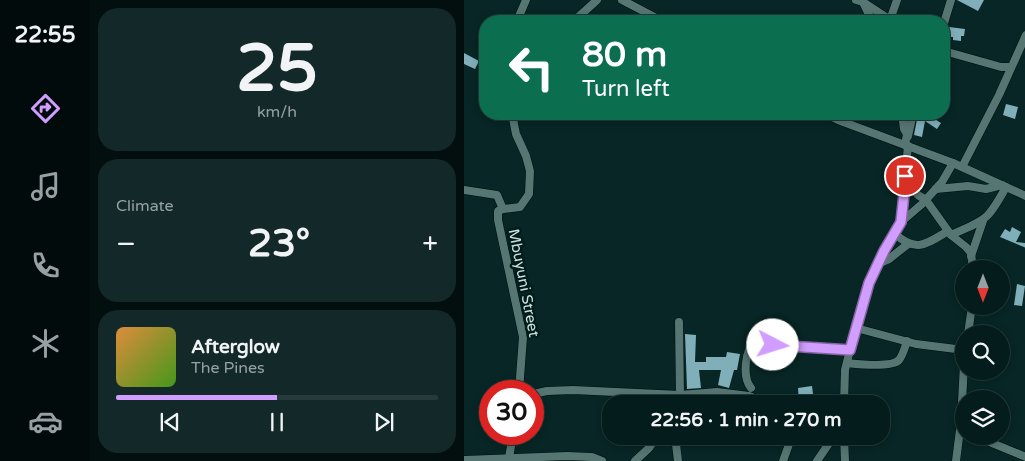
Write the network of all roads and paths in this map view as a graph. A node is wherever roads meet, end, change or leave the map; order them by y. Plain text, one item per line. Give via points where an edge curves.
1 (526, 0) edge
2 (597, 0) edge
3 (622, 0) edge
4 (897, 0) edge
5 (951, 0) edge
6 (860, 1) edge
7 (520, 15) edge
8 (581, 15) edge
9 (651, 15) edge
10 (868, 15) edge
11 (883, 15) edge
12 (892, 15) edge
13 (946, 15) edge
14 (1025, 35) edge
15 (950, 53) edge
16 (1010, 67) junction
17 (513, 120) edge
18 (843, 120) edge
19 (903, 120) edge
20 (912, 120) edge
21 (907, 143) junction
22 (953, 162) junction
23 (962, 167) junction
24 (907, 183) junction
25 (1004, 186) junction
26 (936, 189) junction
27 (464, 190) edge
28 (1025, 196) edge
29 (926, 200) junction
30 (503, 209) junction
31 (983, 221) junction
32 (901, 222) junction
33 (894, 233) junction
34 (950, 233) junction
35 (908, 244) junction
36 (971, 256) junction
37 (972, 260) edge
38 (878, 264) junction
39 (679, 322) dead end
40 (856, 328) junction
41 (907, 341) junction
42 (955, 349) edge
43 (850, 350) junction
44 (847, 363) junction
45 (520, 380) edge
46 (751, 388) dead end
47 (544, 392) edge
48 (680, 395) junction
49 (742, 395) edge
50 (844, 395) edge
51 (511, 445) edge
52 (651, 445) edge
53 (676, 445) edge
54 (789, 445) edge
55 (827, 445) edge
56 (844, 445) edge
57 (959, 445) edge
58 (996, 445) edge
59 (1025, 457) edge
60 (509, 458) junction
61 (544, 459) edge
62 (467, 460) edge
63 (602, 461) edge
64 (635, 461) edge
65 (678, 461) edge
66 (783, 461) edge
67 (817, 461) edge
68 (845, 461) edge
69 (956, 461) edge

1 - 7 street
2 - 8 street
3 - 9 street
4 - 12 street
5 - 13 street
6 - 10 street
6 - 11 street
14 - 16 street
15 - 16 street
16 - 23 street
17 - 30 street, Mbuyuni Street via 530,171 529,194 520,208
18 - 21 street
19 - 21 street
20 - 21 street
21 - 22 street
21 - 24 street
22 - 23 street
22 - 26 street
23 - 25 street
24 - 29 street
24 - 32 street
25 - 26 street
25 - 28 street
25 - 31 street via 997,205
26 - 29 street
27 - 30 street via 497,195
29 - 32 street
29 - 34 street
30 - 45 street, Mbuyuni Street via 498,211 498,220 523,337
31 - 34 street
31 - 36 street
32 - 33 street
33 - 35 street
33 - 38 street
34 - 35 street via 917,246
34 - 36 street
35 - 38 street
36 - 37 street
38 - 40 street
39 - 48 street
40 - 41 street
40 - 43 street
41 - 42 street
41 - 44 street via 895,363
43 - 44 street
43 - 46 street via 755,341 750,347 745,375
44 - 50 street
47 - 48 street
48 - 49 street via 717,392
51 - 60 street
52 - 64 street
53 - 65 street
54 - 66 street
55 - 67 street
56 - 68 street
57 - 69 street
58 - 59 street
60 - 61 street
60 - 62 street
61 - 63 street via 567,456 592,457

